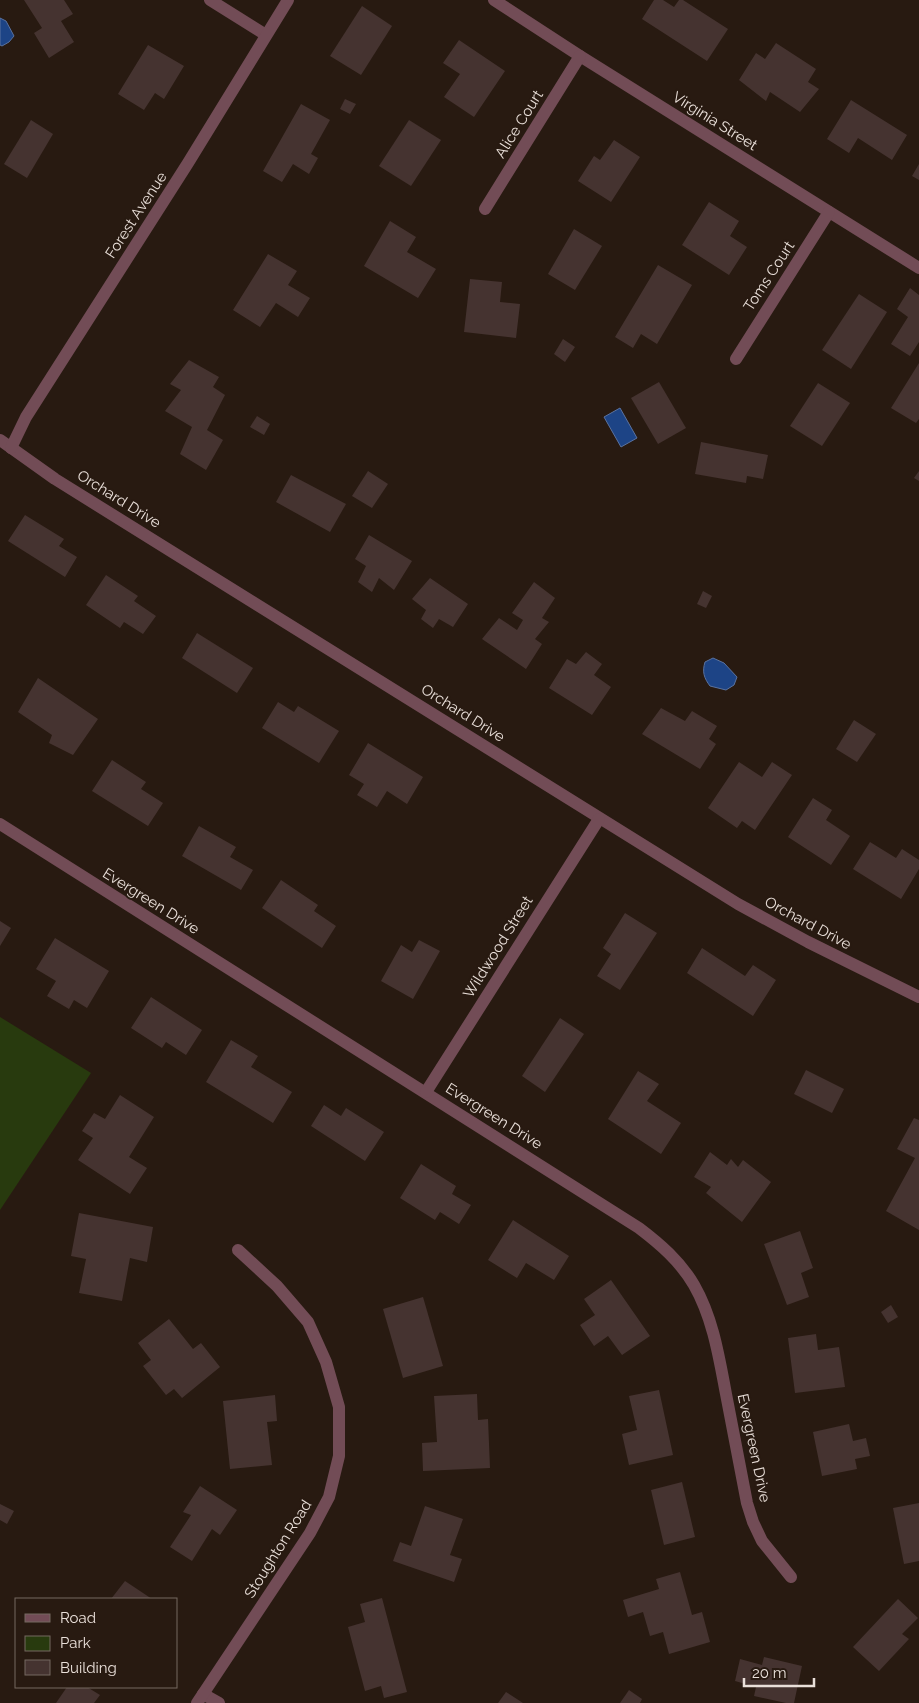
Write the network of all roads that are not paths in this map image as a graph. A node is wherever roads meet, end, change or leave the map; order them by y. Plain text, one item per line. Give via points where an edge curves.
1 (210, 0) edge
2 (288, 0) edge
3 (494, 0) edge
4 (266, 35) junction
5 (580, 56) junction
6 (485, 209) dead end
7 (830, 212) junction
8 (919, 268) edge
9 (736, 359) dead end
10 (0, 440) edge
11 (11, 448) junction
12 (599, 819) junction
13 (0, 824) edge
14 (919, 997) edge
15 (426, 1092) junction
16 (238, 1250) dead end
17 (791, 1577) dead end
18 (200, 1699) edge
19 (219, 1703) edge

1 - 4 street
2 - 4 street, Forest Avenue
3 - 5 street, Virginia Street
4 - 11 street, Forest Avenue via 26,417
5 - 6 street, Alice Court
5 - 7 street, Virginia Street
7 - 8 street, Virginia Street
7 - 9 street, Toms Court
10 - 11 street, Orchard Drive
11 - 12 street, Orchard Drive via 55,479
12 - 14 street, Orchard Drive via 738,904
12 - 15 street, Wildwood Street
13 - 15 street, Evergreen Drive
15 - 17 street, Evergreen Drive via 639,1228 678,1264 703,1302 715,1338 753,1522 762,1541
16 - 18 street, Stoughton Road via 277,1286 308,1322 326,1362 339,1407 339,1456 329,1497 310,1533
18 - 19 street

